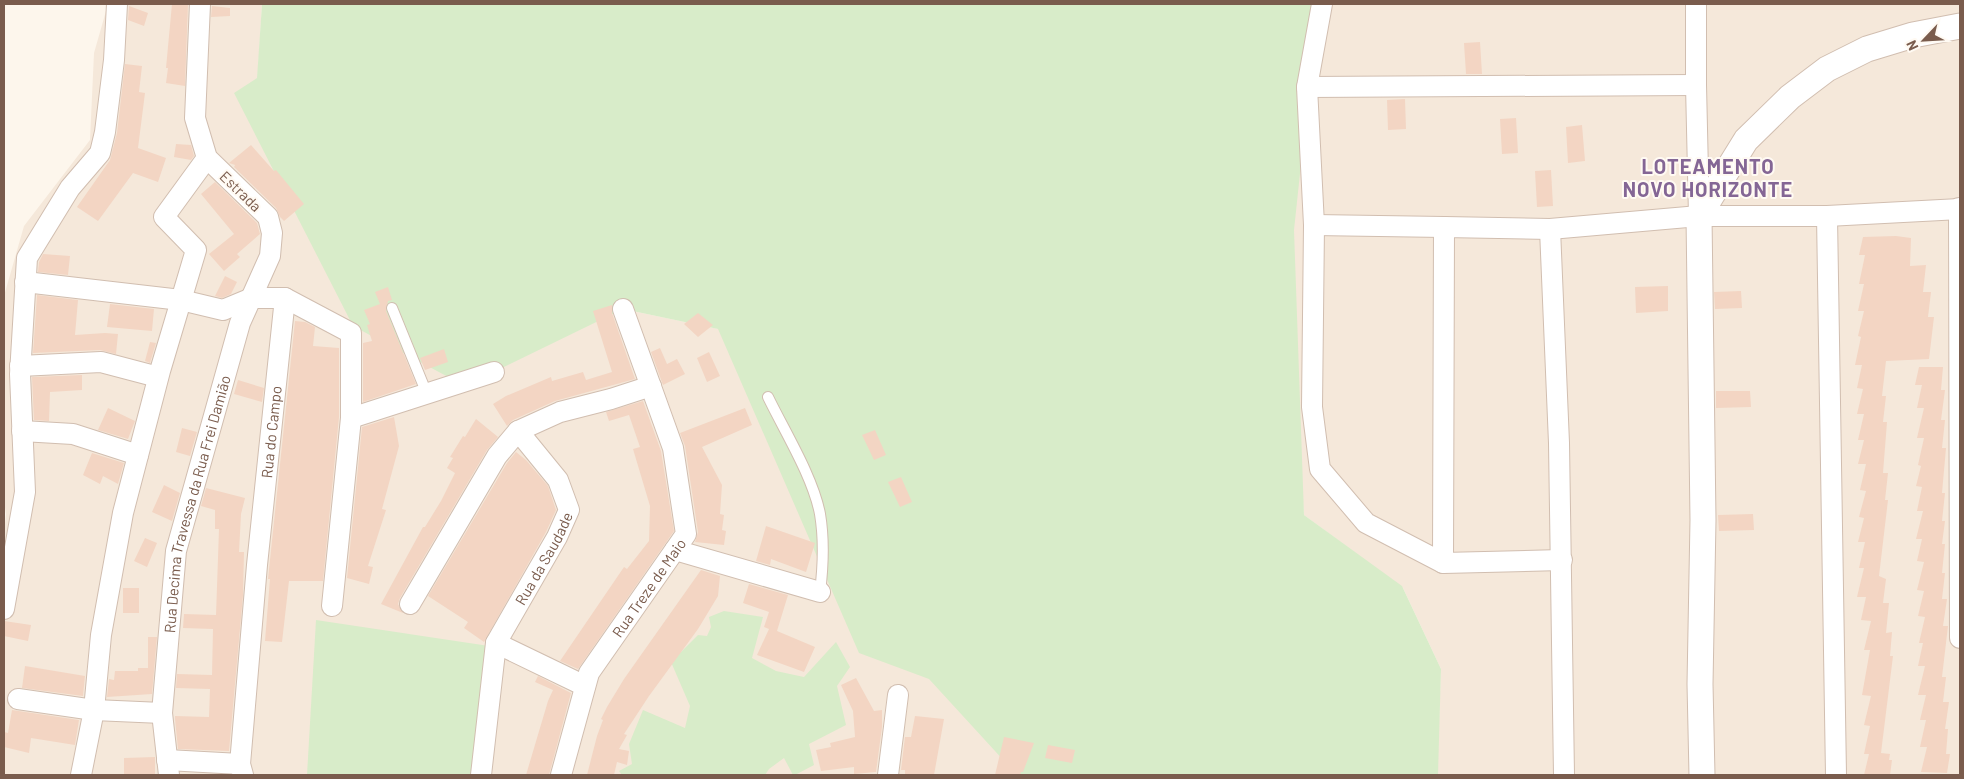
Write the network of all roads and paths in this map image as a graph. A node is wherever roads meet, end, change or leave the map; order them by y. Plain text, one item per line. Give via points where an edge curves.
1 (117, 4) edge
2 (200, 4) edge
3 (1322, 4) edge
4 (1696, 4) edge
5 (1960, 26) edge
6 (1696, 85) junction
7 (1307, 87) junction
8 (207, 158) junction
9 (1960, 209) edge
10 (1699, 216) junction
11 (1827, 216) junction
12 (1314, 225) junction
13 (1444, 227) junction
14 (1550, 229) junction
15 (270, 256) joint
16 (25, 282) junction
17 (252, 298) junction
18 (285, 298) junction
19 (181, 300) junction
20 (392, 308) dead end
21 (623, 309) dead end
22 (20, 366) junction
23 (494, 372) dead end
24 (158, 378) junction
25 (651, 386) junction
26 (427, 394) junction
27 (768, 398) dead end
28 (351, 418) junction
29 (22, 431) junction
30 (518, 431) junction
31 (138, 455) junction
32 (675, 550) junction
33 (1562, 560) junction
34 (1443, 563) junction
35 (820, 592) joint
36 (410, 604) dead end
37 (332, 606) dead end
38 (4, 608) edge
39 (1960, 638) edge
40 (496, 643) junction
41 (585, 686) junction
42 (898, 695) dead end
43 (18, 699) dead end
44 (94, 710) junction
45 (162, 713) junction
46 (168, 768) edge
47 (242, 769) edge
48 (81, 775) edge
49 (482, 775) edge
50 (561, 775) edge
51 (888, 775) edge
52 (1564, 775) edge
53 (1702, 775) edge
54 (1836, 775) edge

1 - 16 street via 114,60 100,152 70,188 27,258
2 - 8 street via 195,118
3 - 7 street
4 - 6 street
5 - 10 street via 1913,35 1867,50 1827,69 1790,97 1746,140
6 - 7 street
6 - 10 street
7 - 12 street
8 - 15 street, Estrada via 268,217 272,233
8 - 19 street via 164,217 196,250
9 - 11 street
9 - 39 street
10 - 11 street
10 - 14 street
10 - 53 street
11 - 54 street
12 - 13 street
12 - 34 street via 1312,407 1320,469 1366,523
13 - 14 street
13 - 34 street
14 - 33 street
15 - 17 street, Rua Decima Travessa da Rua Frei Damião
16 - 19 street
16 - 22 street
17 - 18 street
17 - 19 street via 224,310
17 - 45 street, Rua Decima Travessa da Rua Frei Damião via 240,323 176,551
18 - 28 street via 351,333
18 - 47 street, Rua do Campo via 257,565
19 - 24 street
20 - 26 lane
21 - 25 street, Rua Treze de Maio
22 - 24 street via 101,362
22 - 29 street
23 - 26 street
24 - 31 street
25 - 30 street via 560,412
25 - 32 street, Rua Treze de Maio via 673,448 686,534
26 - 28 street
27 - 35 lane via 811,484 820,515
28 - 37 street
29 - 31 street via 73,434
29 - 38 street via 25,492
30 - 36 street via 497,456
30 - 40 street, Rua da Saudade via 558,480 569,510
31 - 44 street via 123,513 101,635
32 - 35 street
32 - 41 street, Rua Treze de Maio via 589,673
33 - 34 street
33 - 52 street
40 - 41 street
40 - 49 street, Rua da Saudade
41 - 50 street, Rua Treze de Maio
42 - 51 street
43 - 44 street
44 - 45 street
44 - 48 street
45 - 46 street, Rua Decima Travessa da Rua Frei Damião
46 - 47 street

